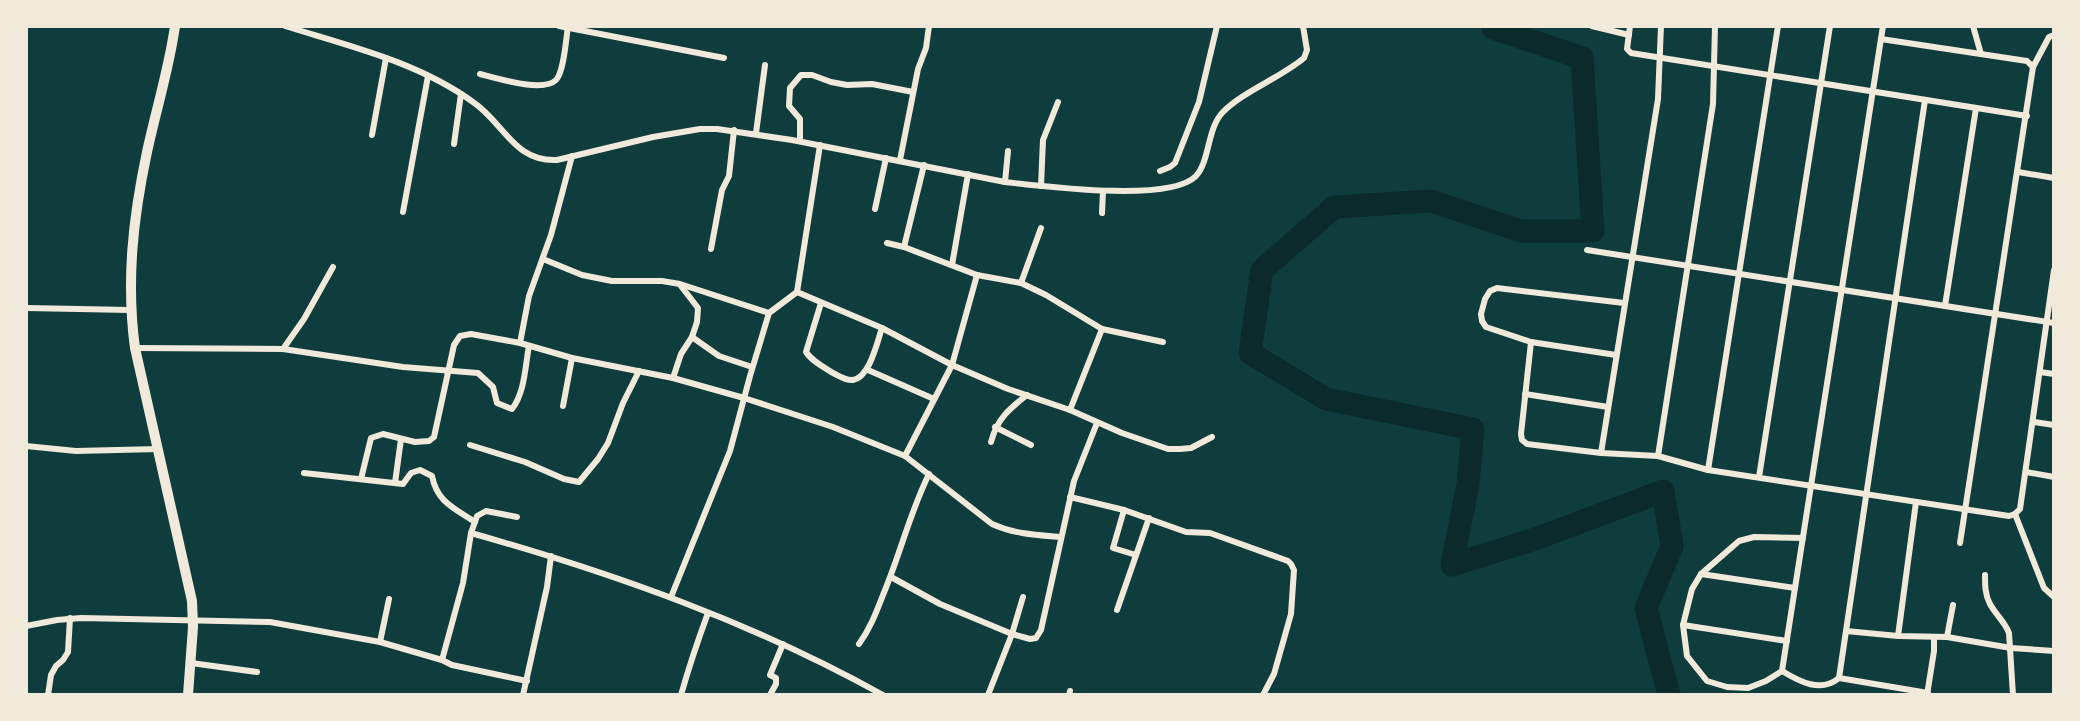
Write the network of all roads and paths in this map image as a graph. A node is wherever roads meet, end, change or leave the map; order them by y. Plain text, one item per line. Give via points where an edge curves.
1 (175, 26) edge
2 (285, 26) edge
3 (559, 26) edge
4 (929, 26) edge
5 (1217, 26) edge
6 (1303, 26) edge
7 (1592, 26) edge
8 (1630, 26) edge
9 (1661, 26) edge
10 (1715, 26) edge
11 (1778, 26) edge
12 (1830, 26) edge
13 (1883, 26) edge
14 (1973, 26) edge
15 (568, 27) edge
16 (1629, 35) junction
17 (2054, 35) edge
18 (1881, 39) junction
19 (1981, 54) junction
20 (386, 58) junction
21 (724, 58) dead end
22 (1661, 59) junction
23 (765, 65) dead end
24 (1715, 67) junction
25 (2033, 67) junction
26 (480, 74) dead end
27 (428, 76) junction
28 (1770, 76) junction
29 (1821, 84) junction
30 (914, 92) junction
31 (1873, 92) junction
32 (461, 94) junction
33 (1925, 100) junction
34 (1058, 102) dead end
35 (1976, 108) junction
36 (2027, 116) junction
37 (734, 130) junction
38 (756, 133) junction
39 (372, 135) dead end
40 (800, 141) junction
41 (454, 144) dead end
42 (820, 145) junction
43 (1008, 151) dead end
44 (572, 156) junction
45 (886, 158) junction
46 (900, 160) junction
47 (924, 165) junction
48 (1160, 171) dead end
49 (2018, 172) junction
50 (968, 174) junction
51 (2054, 178) edge
52 (1005, 181) junction
53 (1041, 186) junction
54 (1103, 191) junction
55 (875, 209) dead end
56 (403, 212) dead end
57 (1102, 214) dead end
58 (1041, 228) dead end
59 (887, 243) dead end
60 (904, 247) junction
61 (711, 249) dead end
62 (1587, 250) dead end
63 (1632, 257) junction
64 (543, 259) junction
65 (952, 265) junction
66 (1689, 266) junction
67 (334, 267) dead end
68 (2054, 270) edge
69 (1739, 274) junction
70 (976, 275) junction
71 (1790, 282) junction
72 (680, 284) junction
73 (1021, 284) junction
74 (1842, 290) junction
75 (797, 292) junction
76 (1895, 299) junction
77 (821, 303) junction
78 (1625, 303) junction
79 (1945, 306) junction
80 (26, 308) edge
81 (130, 310) junction
82 (769, 313) junction
83 (1996, 314) junction
84 (2050, 322) edge
85 (882, 328) junction
86 (1102, 329) junction
87 (692, 337) junction
88 (1163, 342) dead end
89 (1531, 342) junction
90 (520, 343) junction
91 (529, 346) junction
92 (135, 348) junction
93 (283, 349) junction
94 (1616, 355) junction
95 (572, 358) junction
96 (952, 365) junction
97 (752, 368) junction
98 (449, 370) junction
99 (868, 370) junction
100 (639, 371) junction
101 (2040, 372) junction
102 (2054, 374) edge
103 (673, 379) junction
104 (1525, 394) junction
105 (1027, 395) junction
106 (744, 398) junction
107 (934, 399) junction
108 (563, 406) dead end
109 (1608, 407) junction
110 (1069, 410) junction
111 (2034, 422) junction
112 (1097, 423) junction
113 (2054, 425) edge
114 (995, 427) junction
115 (1212, 437) dead end
116 (401, 439) junction
117 (991, 442) dead end
118 (470, 445) dead end
119 (1031, 445) dead end
120 (26, 446) edge
121 (158, 449) junction
122 (1601, 453) junction
123 (905, 456) junction
124 (1658, 456) junction
125 (1708, 470) junction
126 (2025, 472) junction
127 (304, 473) dead end
128 (929, 474) junction
129 (1759, 477) junction
130 (2054, 477) edge
131 (361, 479) junction
132 (395, 483) junction
133 (1811, 486) junction
134 (1866, 494) junction
135 (1070, 497) junction
136 (1916, 502) junction
137 (1965, 509) junction
138 (1124, 510) junction
139 (2015, 514) junction
140 (517, 517) dead end
141 (1149, 518) junction
142 (475, 522) junction
143 (471, 533) junction
144 (1060, 537) junction
145 (1803, 538) junction
146 (1960, 543) dead end
147 (1136, 555) junction
148 (551, 556) junction
149 (1701, 574) junction
150 (1985, 575) dead end
151 (891, 577) junction
152 (1795, 588) junction
153 (671, 597) junction
154 (1023, 597) dead end
155 (2054, 597) edge
156 (388, 599) dead end
157 (1953, 605) dead end
158 (1118, 610) dead end
159 (708, 613) junction
160 (70, 618) junction
161 (193, 620) junction
162 (1683, 625) junction
163 (26, 626) edge
164 (1846, 631) junction
165 (1012, 634) junction
166 (1898, 636) junction
167 (1934, 637) junction
168 (1947, 637) junction
169 (1787, 640) junction
170 (380, 642) junction
171 (783, 644) junction
172 (859, 644) dead end
173 (2011, 648) junction
174 (2054, 651) edge
175 (442, 660) junction
176 (191, 663) junction
177 (1782, 671) junction
178 (257, 672) dead end
179 (1839, 677) junction
180 (527, 681) junction
181 (1927, 694) edge
182 (48, 695) edge
183 (188, 695) edge
184 (523, 695) edge
185 (681, 695) edge
186 (770, 695) edge
187 (883, 695) edge
188 (988, 695) edge
189 (1264, 695) edge
190 (2013, 695) edge

1 - 81 main road via 139,192
2 - 20 street
3 - 15 street
4 - 30 street
5 - 48 street via 1208,71 1175,163
6 - 54 street via 1304,58 1223,112 1201,169 1189,181 1166,188
7 - 16 street
8 - 16 street
9 - 22 street
10 - 24 street
11 - 28 street
12 - 29 street
13 - 18 street
14 - 19 street
15 - 21 street
15 - 26 street via 555,81 535,85
16 - 22 street via 1628,52
17 - 25 street
18 - 19 street
18 - 31 street
19 - 25 street via 2027,61
20 - 27 street
20 - 39 street
22 - 24 street
22 - 63 street
23 - 38 street
24 - 28 street
24 - 66 street
25 - 36 street
27 - 32 street
27 - 56 street
28 - 29 street
28 - 69 street
29 - 31 street
29 - 71 street
30 - 40 street via 801,75 790,88 789,106 800,119
30 - 46 street
31 - 33 street
31 - 74 street
32 - 41 street
32 - 44 street via 525,153 546,161
33 - 35 street
33 - 76 street
34 - 53 street via 1043,141
35 - 36 street
35 - 79 street
36 - 49 street
37 - 38 street
37 - 44 street via 699,129
37 - 61 street via 729,176
38 - 40 street
40 - 42 street
42 - 45 street
42 - 75 street
43 - 52 street
44 - 64 street
45 - 46 street
45 - 55 street
46 - 47 street
47 - 50 street
47 - 60 street
49 - 51 street
49 - 83 street
50 - 52 street
50 - 65 street
52 - 53 street
53 - 54 street
54 - 57 street
58 - 73 street
59 - 60 street
60 - 65 street
62 - 63 street
63 - 66 street
63 - 78 street
64 - 72 street via 612,281
64 - 90 street
65 - 70 street
66 - 69 street
66 - 124 street
67 - 93 street
68 - 84 street
69 - 71 street
69 - 125 street
70 - 73 street
70 - 96 street
71 - 74 street
71 - 129 street
72 - 82 street
72 - 87 street via 698,308
73 - 86 street
74 - 76 street
74 - 133 street
75 - 77 street
75 - 82 street
76 - 79 street
76 - 134 street
77 - 85 street
77 - 99 street via 805,349 808,356 842,378 852,380
78 - 89 street via 1505,288 1490,291 1481,314 1486,327
78 - 94 street
79 - 83 street
80 - 81 street
81 - 92 main road
82 - 97 street
83 - 84 street
83 - 137 street
84 - 101 street
85 - 96 street
85 - 99 street
86 - 88 street
86 - 110 street
87 - 97 street via 719,356
87 - 103 street
89 - 94 street
89 - 104 street
90 - 91 street
90 - 98 street via 460,336
91 - 95 street
91 - 98 street via 512,409 497,403 493,387 478,373
92 - 93 street
92 - 121 main road
93 - 98 street
94 - 109 street
95 - 100 street
95 - 108 street
96 - 105 street
96 - 107 street
97 - 106 street
98 - 116 street via 434,436 429,442
99 - 107 street
100 - 103 street
100 - 118 street via 608,443 579,482
101 - 102 street
101 - 111 street
103 - 106 street
104 - 109 street
104 - 122 street via 1522,440 1527,444
105 - 110 street
105 - 114 street via 1005,412
106 - 123 street
106 - 153 street via 730,451
107 - 123 street
109 - 122 street
110 - 112 street
111 - 113 street
111 - 126 street
112 - 115 street via 1168,449 1191,448
112 - 135 street
114 - 117 street
114 - 119 street
116 - 131 street via 383,434 371,438
116 - 132 street
120 - 121 street via 76,451
121 - 161 main road
122 - 124 street
123 - 128 street
124 - 125 street
125 - 129 street
126 - 130 street
126 - 139 street via 2020,509
127 - 131 street
128 - 144 street via 992,524 1007,531
128 - 151 street
129 - 133 street
131 - 132 street
132 - 142 street via 403,484 411,472 420,470 432,476 435,490 446,503
133 - 134 street
133 - 145 street
134 - 136 street
134 - 164 street
135 - 138 street
135 - 144 street
136 - 137 street
136 - 166 street
137 - 139 street
137 - 146 street
138 - 141 street
138 - 147 street via 1113,548
139 - 155 street via 2044,588
140 - 142 street via 486,512
141 - 147 street
141 - 189 street via 1186,531 1210,533 1292,564 1291,614
142 - 143 street
143 - 148 street
143 - 175 street
144 - 165 street via 1041,630 1030,639
145 - 149 street via 1746,538
145 - 152 street
147 - 158 street
148 - 153 street
148 - 180 street
149 - 152 street
149 - 162 street
150 - 173 street via 1989,602 2007,626
151 - 165 street via 940,604
151 - 172 street
152 - 169 street
153 - 159 street
154 - 165 street
156 - 170 street
157 - 168 street
159 - 171 street
159 - 185 street
160 - 161 street
160 - 163 street
160 - 182 street via 68,652 51,675
161 - 170 street via 270,622
161 - 176 main road
162 - 169 street
162 - 177 street via 1687,656 1707,681 1748,688
164 - 166 street
164 - 179 street
165 - 188 street
166 - 167 street
167 - 168 street
167 - 181 street
168 - 173 street
169 - 177 street
170 - 175 street
171 - 186 street via 770,675 776,684
171 - 187 street
173 - 174 street
173 - 190 street
175 - 180 street
176 - 178 street
176 - 183 main road
177 - 179 street via 1811,685 1831,684
179 - 181 street
180 - 184 street

